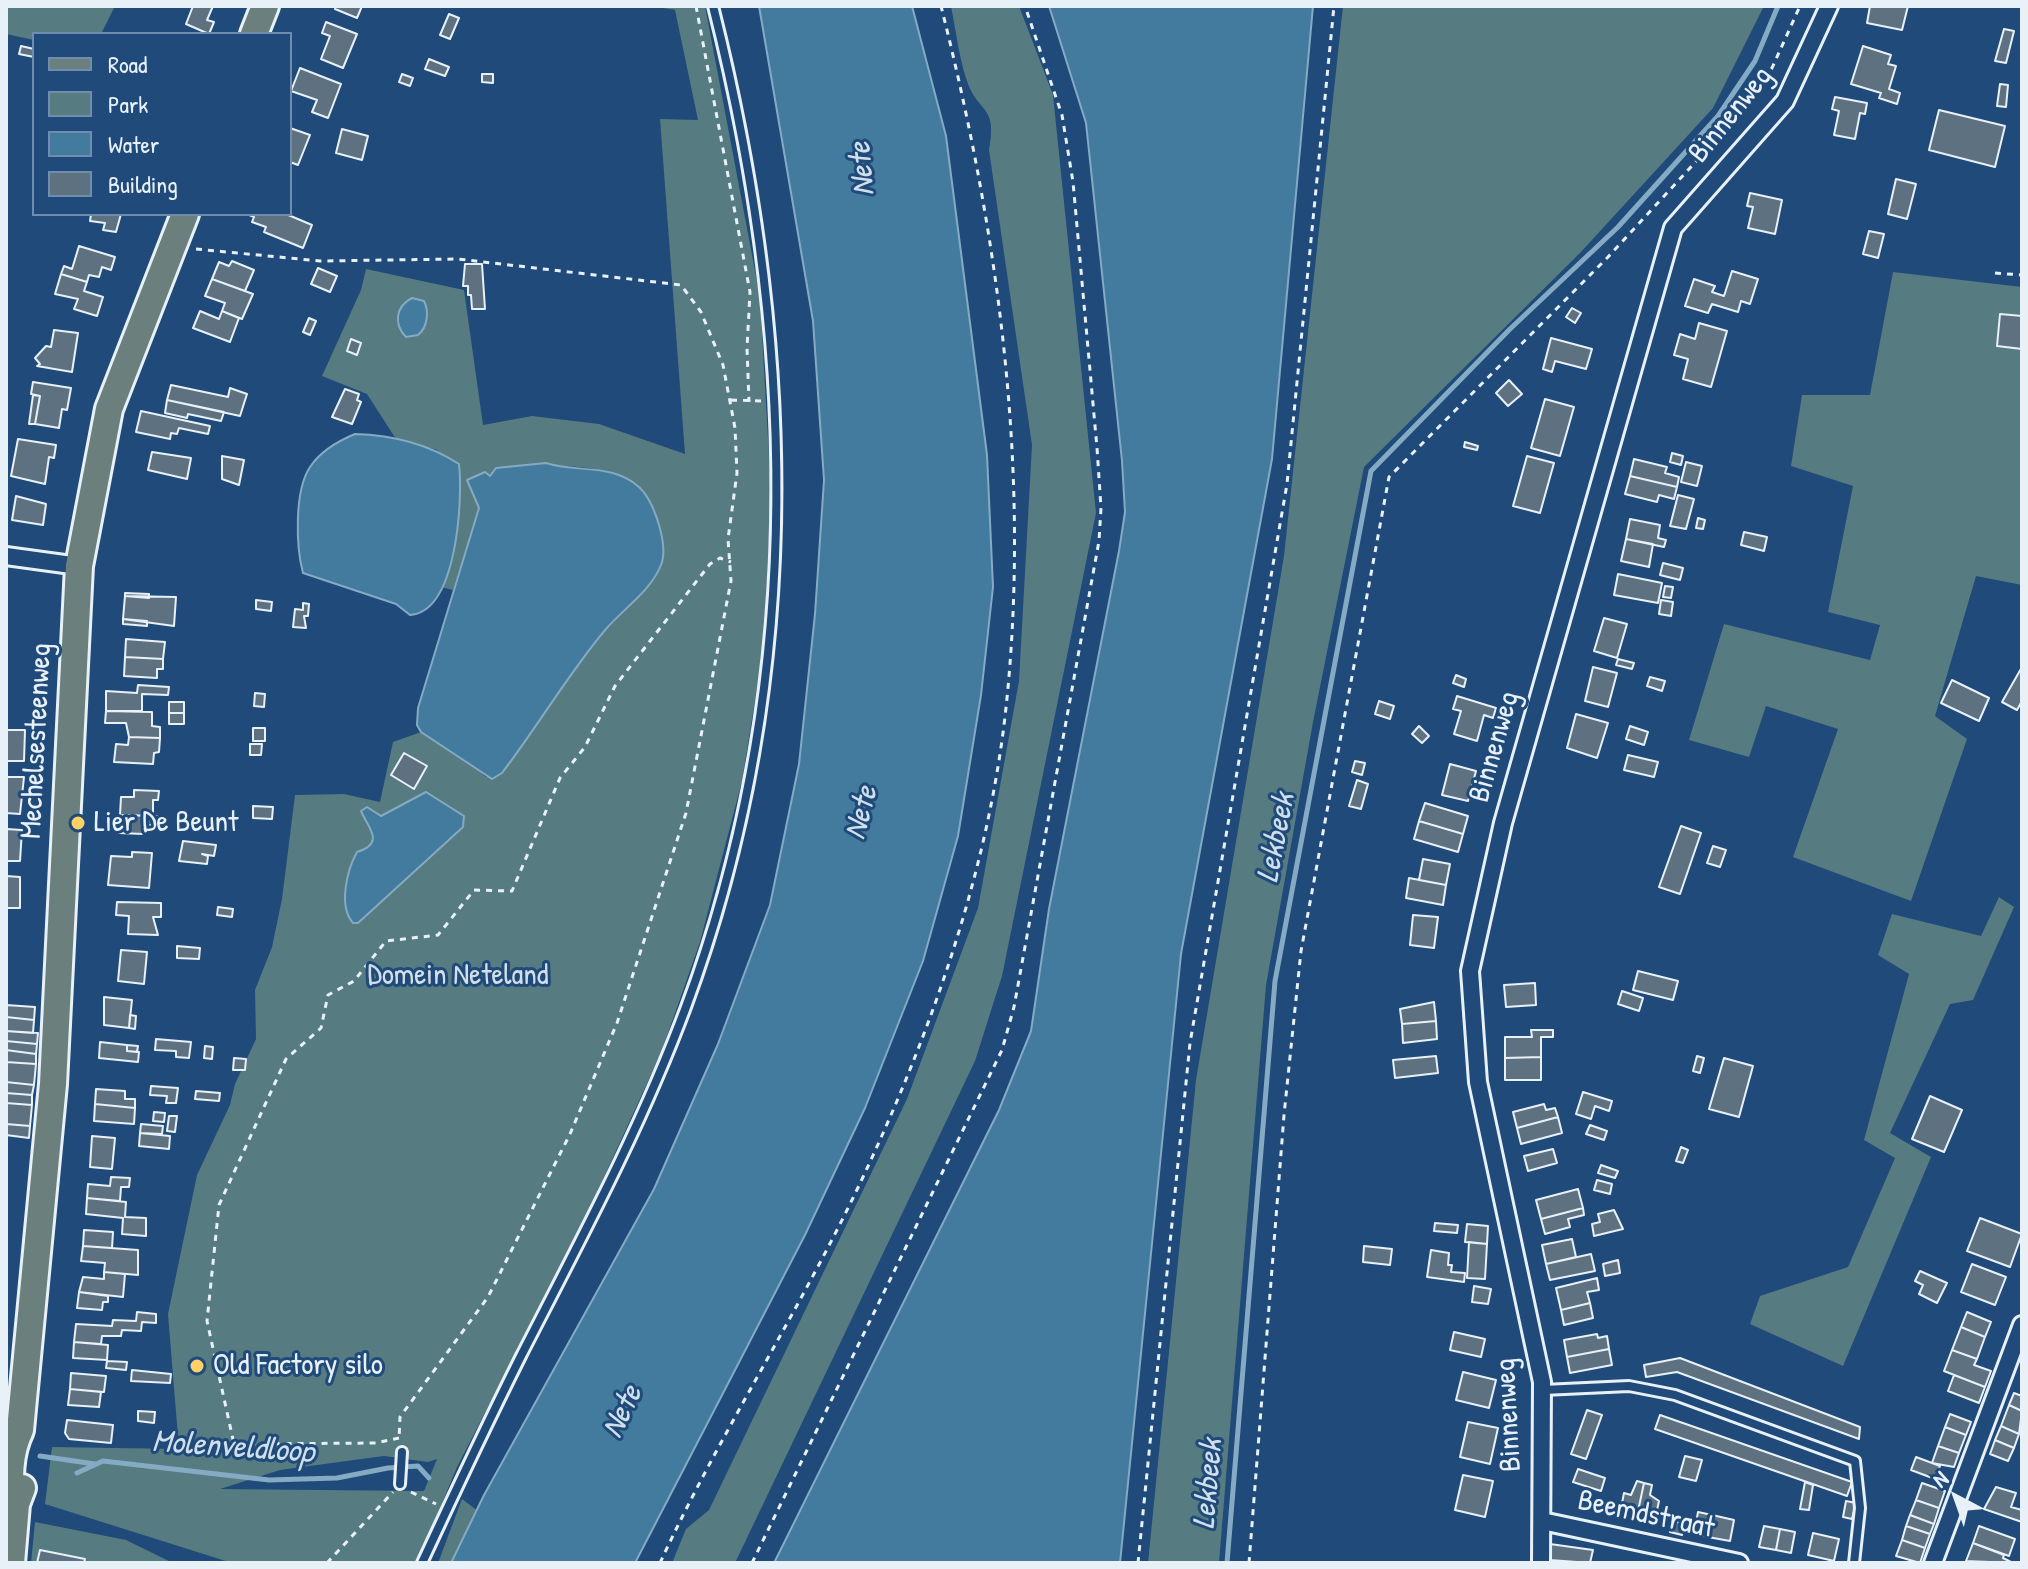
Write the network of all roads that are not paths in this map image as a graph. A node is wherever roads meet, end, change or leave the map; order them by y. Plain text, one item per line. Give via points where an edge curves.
1 (265, 6) edge
2 (713, 6) edge
3 (1829, 6) edge
4 (255, 32) edge
5 (184, 216) edge
6 (6, 556) edge
7 (79, 566) junction
8 (2022, 1325) edge
9 (1542, 1390) junction
10 (402, 1452) dead end
11 (400, 1484) road end
12 (1542, 1521) junction
13 (11, 1563) edge
14 (422, 1563) edge
15 (1541, 1563) edge
16 (1739, 1563) edge
17 (1854, 1563) edge
18 (1933, 1563) edge

1 - 4 main road
2 - 14 lane via 736,102 772,332 778,554 763,705 722,900 655,1087
3 - 9 street, Binnenweg via 1785,101 1673,228 1503,823 1470,971 1478,1082
5 - 7 main road, Mechelsesteenweg via 109,409
6 - 7 street
7 - 13 main road, Mechelsesteenweg via 53,1084 20,1430 26,1444
8 - 18 street
9 - 12 street, Binnenweg
9 - 17 lane via 1629,1386 1675,1395 1855,1461 1860,1508
10 - 11 lane
12 - 15 street, Binnenweg
12 - 16 street, Beemdstraat

